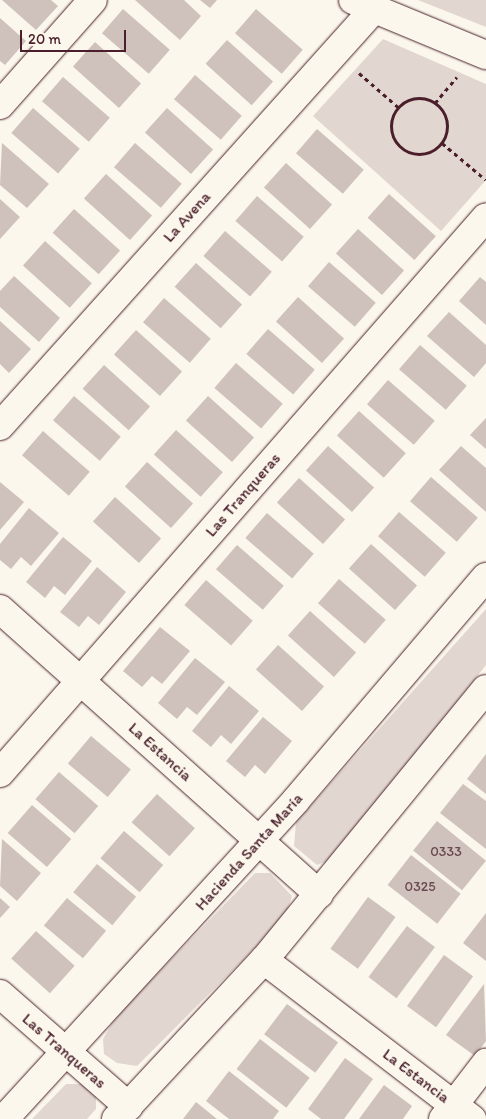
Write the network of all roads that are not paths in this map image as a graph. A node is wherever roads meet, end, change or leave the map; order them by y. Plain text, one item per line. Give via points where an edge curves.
1 (93, 0) edge
2 (363, 4) edge
3 (486, 54) edge
4 (0, 105) edge
5 (486, 217) edge
6 (0, 426) edge
7 (486, 577) edge
8 (0, 610) edge
9 (80, 681) junction
10 (486, 689) edge
11 (0, 773) edge
12 (260, 840) junction
13 (319, 894) junction
14 (264, 960) junction
15 (0, 994) edge
16 (67, 1054) junction
17 (486, 1063) edge
18 (123, 1113) edge
19 (456, 1114) edge
20 (4, 1119) edge

1 - 4 street
2 - 3 street
2 - 6 street, La Avena via 335,51
5 - 9 street, Las Tranqueras
7 - 12 street, Hacienda Santa María
8 - 9 street, La Estancia
9 - 11 street, Las Tranqueras
9 - 12 street, La Estancia
10 - 13 street
12 - 13 street, La Estancia
12 - 16 street, Hacienda Santa María
13 - 14 street
14 - 18 street
14 - 19 street, La Estancia
15 - 16 street, Las Tranqueras
16 - 18 street, Las Tranqueras
16 - 20 street, Hacienda Santa María
17 - 19 street

